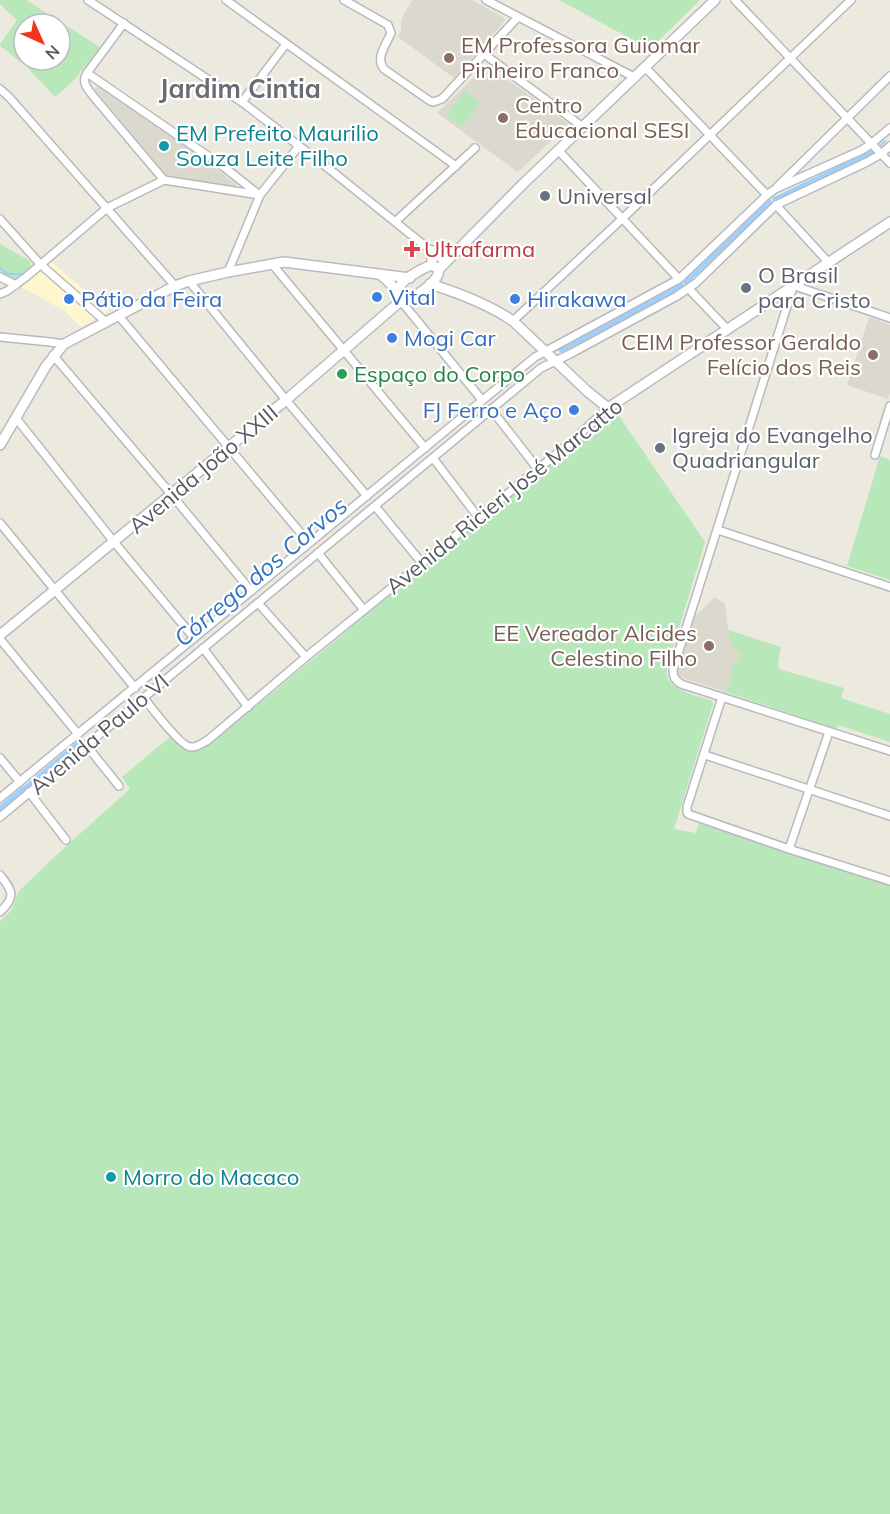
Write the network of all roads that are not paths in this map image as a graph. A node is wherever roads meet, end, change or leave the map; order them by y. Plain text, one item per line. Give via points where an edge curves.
1 (88, 0) edge
2 (226, 0) edge
3 (345, 0) edge
4 (486, 0) edge
5 (715, 0) edge
6 (735, 0) edge
7 (851, 0) edge
8 (99, 3) edge
9 (518, 17) junction
10 (124, 23) junction
11 (286, 44) junction
12 (484, 54) junction
13 (790, 59) junction
14 (645, 67) junction
15 (87, 73) junction
16 (890, 76) edge
17 (634, 77) junction
18 (0, 89) edge
19 (242, 102) junction
20 (848, 118) junction
21 (583, 127) junction
22 (890, 128) edge
23 (710, 134) junction
24 (872, 144) junction
25 (299, 146) junction
26 (890, 146) edge
27 (475, 148) dead end
28 (558, 150) junction
29 (881, 154) junction
30 (890, 163) edge
31 (456, 166) junction
32 (164, 180) junction
33 (775, 189) junction
34 (260, 195) junction
35 (767, 195) junction
36 (776, 205) junction
37 (107, 208) junction
38 (623, 218) junction
39 (0, 219) edge
40 (396, 221) junction
41 (890, 222) edge
42 (432, 250) joint
43 (829, 263) junction
44 (40, 264) junction
45 (272, 264) junction
46 (439, 268) junction
47 (228, 272) junction
48 (380, 274) junction
49 (0, 277) edge
50 (410, 278) junction
51 (680, 279) junction
52 (189, 281) junction
53 (430, 284) junction
54 (16, 285) junction
55 (175, 286) junction
56 (794, 287) junction
57 (689, 289) junction
58 (458, 293) junction
59 (0, 294) edge
60 (401, 298) junction
61 (118, 315) junction
62 (890, 318) edge
63 (513, 321) junction
64 (106, 322) junction
65 (728, 330) junction
66 (0, 337) edge
67 (64, 344) junction
68 (344, 350) junction
69 (545, 351) junction
70 (54, 355) junction
71 (556, 361) junction
72 (286, 400) junction
73 (482, 400) junction
74 (890, 406) edge
75 (608, 408) junction
76 (491, 409) junction
77 (16, 418) junction
78 (0, 446) edge
79 (230, 446) junction
80 (425, 448) junction
81 (875, 454) dead end
82 (433, 458) junction
83 (537, 468) junction
84 (171, 494) junction
85 (367, 496) junction
86 (375, 506) junction
87 (478, 517) junction
88 (0, 523) edge
89 (718, 530) junction
90 (114, 542) junction
91 (309, 543) junction
92 (318, 554) junction
93 (421, 562) junction
94 (890, 587) edge
95 (56, 590) junction
96 (251, 591) junction
97 (258, 603) junction
98 (364, 610) junction
99 (0, 637) edge
100 (194, 638) junction
101 (203, 648) junction
102 (306, 657) junction
103 (135, 688) junction
104 (722, 697) junction
105 (144, 698) junction
106 (248, 707) junction
107 (829, 732) junction
108 (78, 735) junction
109 (86, 744) junction
110 (890, 751) edge
111 (705, 755) junction
112 (0, 758) edge
113 (20, 782) junction
114 (119, 786) dead end
115 (810, 789) junction
116 (29, 792) junction
117 (0, 798) edge
118 (890, 816) edge
119 (0, 817) edge
120 (66, 840) dead end
121 (789, 849) junction
122 (0, 875) edge
123 (890, 882) edge
124 (0, 912) edge

1 - 8 street
2 - 11 street
3 - 12 street via 386,22 391,33 380,56 381,66 430,101 442,99
4 - 9 street
5 - 14 main road, Avenida João XXIII
6 - 13 street
7 - 13 street
8 - 10 street
9 - 12 street
9 - 17 street
10 - 15 street
10 - 19 street
11 - 19 street
11 - 31 street
12 - 21 street
13 - 20 street
13 - 23 street
14 - 17 main road, Avenida João XXIII
14 - 23 street
15 - 32 street via 84,82 88,89
15 - 34 street
16 - 20 street
17 - 21 main road, Avenida João XXIII
18 - 37 street
19 - 25 street
20 - 24 street
20 - 33 street
21 - 28 main road, Avenida João XXIII
22 - 24 street, Avenida Paulo VI
23 - 35 street
23 - 38 street
24 - 29 street
24 - 33 street, Avenida Paulo VI
25 - 34 street
25 - 40 street
26 - 29 street, Avenida Paulo VI
27 - 31 street
28 - 38 street
28 - 46 main road, Avenida João XXIII
29 - 30 street
29 - 36 street, Avenida Paulo VI
31 - 40 street
32 - 34 street
32 - 37 street
33 - 35 street, Avenida Paulo VI
34 - 47 street
35 - 51 street, Avenida Paulo VI
36 - 43 street
36 - 57 street, Avenida Paulo VI
37 - 44 street
37 - 55 street
38 - 51 street
38 - 63 street
39 - 44 street
40 - 42 street
41 - 43 main road, Avenida Ricieri José Marcatto
42 - 46 main road
43 - 56 main road, Avenida Ricieri José Marcatto
44 - 54 street
44 - 64 street
45 - 47 main road
45 - 48 main road via 294,263
45 - 68 street
46 - 50 main road, Avenida João XXIII
46 - 53 main road, Avenida João XXIII
46 - 58 main road
47 - 52 main road
48 - 50 main road
48 - 60 main road
49 - 54 street
50 - 60 main road, Avenida João XXIII via 400,285
51 - 69 street, Avenida Paulo VI
52 - 55 main road
52 - 72 street
53 - 58 main road
53 - 60 main road, Avenida João XXIII via 410,300
54 - 59 street
55 - 61 main road
56 - 62 street
56 - 65 main road, Avenida Ricieri José Marcatto
56 - 89 street
57 - 65 street
57 - 71 street, Avenida Paulo VI
58 - 63 main road
60 - 68 main road, Avenida João XXIII
60 - 73 street
61 - 64 main road
61 - 79 street
63 - 69 main road
64 - 67 main road
65 - 75 main road, Avenida Ricieri José Marcatto
66 - 67 street
67 - 70 main road
68 - 72 main road, Avenida João XXIII
68 - 80 street
69 - 71 main road
69 - 73 street, Avenida Paulo VI
70 - 77 main road
70 - 84 street
71 - 75 main road
71 - 76 street, Avenida Paulo VI via 541,368
72 - 79 main road, Avenida João XXIII
72 - 85 street
73 - 80 street, Avenida Paulo VI
74 - 81 street
75 - 83 street, Avenida Ricieri José Marcatto
76 - 82 street, Avenida Paulo VI
76 - 83 street
77 - 78 main road
77 - 90 street
79 - 84 main road, Avenida João XXIII
79 - 91 street
80 - 85 street, Avenida Paulo VI
82 - 86 street, Avenida Paulo VI
82 - 87 street
83 - 87 street, Avenida Ricieri José Marcatto
84 - 90 main road, Avenida João XXIII
84 - 96 street
85 - 91 street, Avenida Paulo VI
86 - 92 street, Avenida Paulo VI
86 - 93 street
87 - 93 street, Avenida Ricieri José Marcatto
88 - 95 street
89 - 94 street
89 - 104 street via 673,670 674,678 681,684
90 - 95 main road, Avenida João XXIII
90 - 100 street
91 - 96 street, Avenida Paulo VI
92 - 97 street, Avenida Paulo VI
92 - 98 street
93 - 98 street, Avenida Ricieri José Marcatto
95 - 99 main road, Avenida João XXIII
95 - 103 street
96 - 100 street, Avenida Paulo VI
97 - 101 street, Avenida Paulo VI
97 - 102 street
98 - 102 street, Avenida Ricieri José Marcatto
99 - 108 street
100 - 103 street, Avenida Paulo VI
101 - 105 street, Avenida Paulo VI
101 - 106 street
102 - 106 street, Avenida Ricieri José Marcatto
103 - 108 street, Avenida Paulo VI
104 - 107 street
104 - 111 street
105 - 106 street, Avenida Ricieri José Marcatto via 181,741 191,747 208,740
105 - 109 street, Avenida Paulo VI
107 - 110 street
107 - 115 street
108 - 113 street, Avenida Paulo VI
109 - 114 street
109 - 116 street, Avenida Paulo VI
111 - 115 street
111 - 121 street via 687,812
112 - 113 street
113 - 117 street, Avenida Paulo VI
115 - 118 street
115 - 121 street
116 - 119 street, Avenida Paulo VI
116 - 120 street
121 - 123 street
122 - 124 street via 12,896

